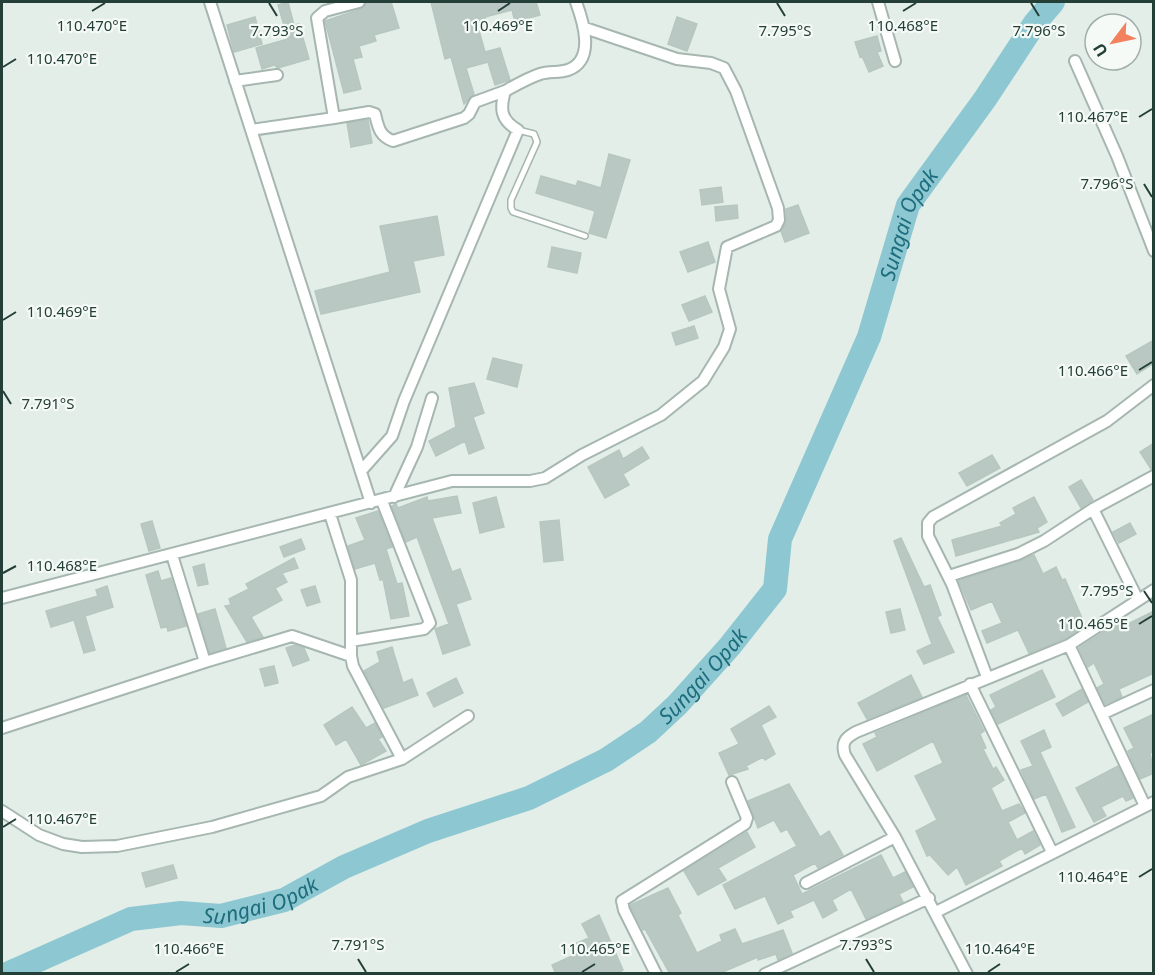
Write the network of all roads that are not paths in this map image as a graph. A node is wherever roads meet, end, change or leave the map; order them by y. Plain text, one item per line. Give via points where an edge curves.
1 (210, 2) edge
2 (358, 2) edge
3 (576, 2) edge
4 (878, 2) edge
5 (585, 28) junction
6 (895, 61) dead end
7 (1075, 61) dead end
8 (277, 75) dead end
9 (236, 81) junction
10 (505, 91) junction
11 (334, 118) junction
12 (251, 130) junction
13 (518, 130) junction
14 (585, 236) dead end
15 (1154, 251) edge
16 (1154, 385) edge
17 (432, 398) dead end
18 (360, 471) junction
19 (1154, 476) edge
20 (394, 497) junction
21 (376, 502) junction
22 (1093, 509) junction
23 (330, 514) junction
24 (172, 555) junction
25 (949, 576) junction
26 (1154, 590) edge
27 (2, 598) edge
28 (1138, 600) junction
29 (351, 641) junction
30 (1069, 645) junction
31 (351, 656) junction
32 (206, 662) junction
33 (987, 676) junction
34 (970, 684) junction
35 (1154, 690) edge
36 (1102, 714) junction
37 (468, 716) dead end
38 (2, 728) edge
39 (400, 755) junction
40 (732, 782) dead end
41 (1149, 804) edge
42 (2, 811) edge
43 (895, 837) junction
44 (1052, 852) junction
45 (806, 883) dead end
46 (929, 898) junction
47 (936, 912) junction
48 (656, 974) edge
49 (765, 974) edge
50 (967, 974) edge

1 - 9 street
2 - 11 street via 324,11 317,18
3 - 5 street
4 - 6 street
5 - 10 street via 586,44 572,68 539,74
5 - 20 street via 677,59 724,68 740,102 779,220 771,230 727,247 719,289 730,329 724,347 704,381 661,415 545,478 452,481
7 - 15 street
8 - 9 street
9 - 12 street
10 - 11 street via 475,102 464,118 393,141 379,130 375,114
10 - 13 street via 501,106 504,119
11 - 12 street
12 - 18 street
13 - 14 lane via 534,134 537,142 511,200 513,212
13 - 18 street via 392,436
16 - 25 street via 1107,421 933,517 927,536
17 - 20 street via 417,447
18 - 21 street
19 - 22 street
20 - 21 street
21 - 23 street
21 - 29 street via 430,623 424,629
22 - 25 street via 1044,542
22 - 28 street
23 - 24 street
23 - 29 street via 351,580
24 - 27 street
24 - 32 street
25 - 33 street
26 - 28 street
28 - 30 street
29 - 31 street
30 - 33 street
30 - 36 street
31 - 32 street via 292,636
31 - 39 street via 359,681
32 - 38 street
33 - 34 street
34 - 43 street via 844,740 846,755
34 - 44 street
35 - 36 street
36 - 41 street
37 - 39 street
39 - 42 street via 348,777 308,801 212,827 117,846 63,844 39,835
40 - 48 street via 746,824 622,901
41 - 44 street
43 - 45 street
43 - 46 street
44 - 47 street
46 - 47 street
46 - 49 street
47 - 50 street

